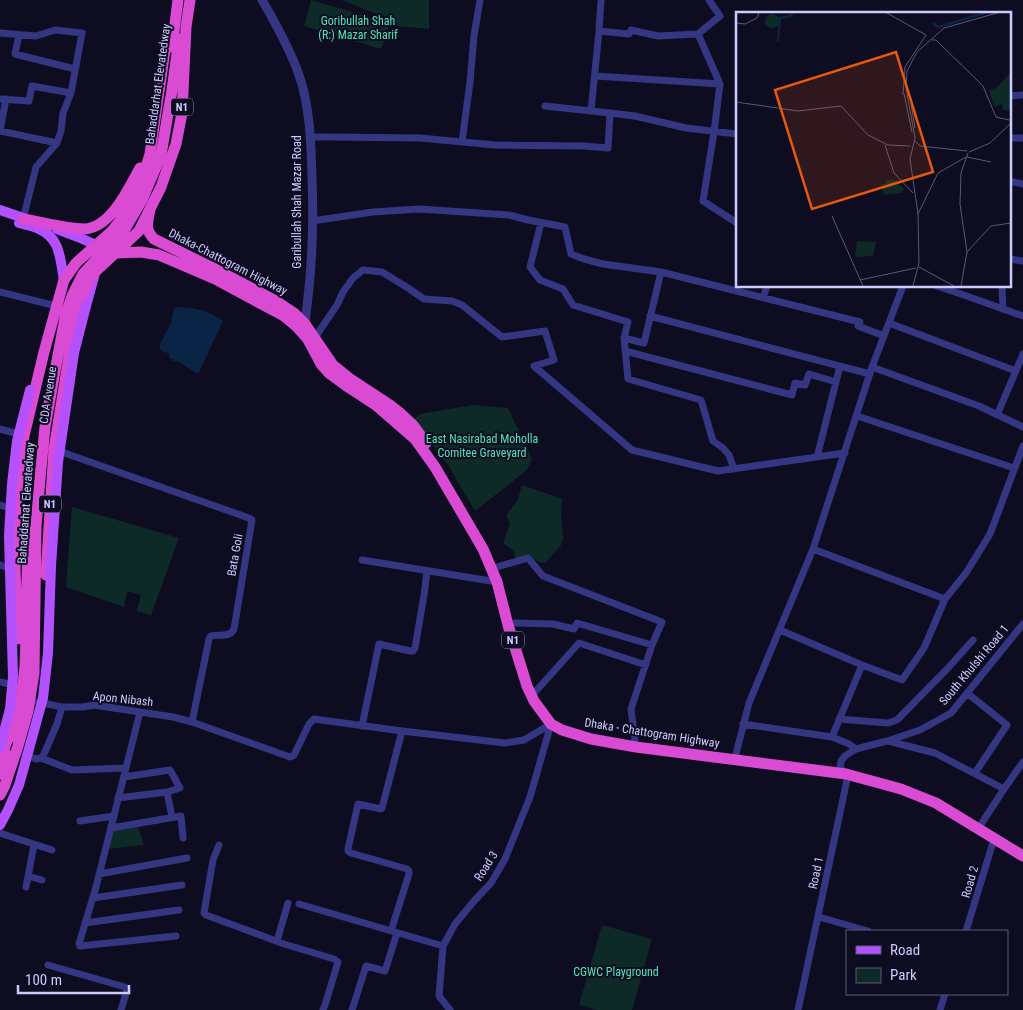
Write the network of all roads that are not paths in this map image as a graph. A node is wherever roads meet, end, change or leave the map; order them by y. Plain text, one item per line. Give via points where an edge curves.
1 (172, 0) edge
2 (178, 0) edge
3 (183, 0) edge
4 (190, 0) edge
5 (262, 0) edge
6 (480, 0) edge
7 (600, 0) edge
8 (709, 0) edge
9 (599, 32) junction
10 (0, 33) edge
11 (698, 34) junction
12 (18, 35) junction
13 (75, 69) junction
14 (595, 76) junction
15 (720, 84) junction
16 (70, 93) junction
17 (1023, 95) edge
18 (1010, 96) edge
19 (3, 99) edge
20 (546, 106) dead end
21 (592, 111) junction
22 (610, 113) junction
23 (0, 130) edge
24 (714, 132) junction
25 (736, 134) edge
26 (310, 137) junction
27 (1010, 138) edge
28 (1023, 138) edge
29 (462, 142) junction
30 (57, 143) junction
31 (150, 154) junction
32 (1010, 181) edge
33 (1023, 184) edge
34 (150, 209) junction
35 (0, 210) edge
36 (0, 217) edge
37 (23, 219) junction
38 (312, 221) junction
39 (736, 222) edge
40 (541, 223) junction
41 (96, 245) junction
42 (116, 253) junction
43 (1010, 258) edge
44 (1023, 261) edge
45 (96, 271) junction
46 (662, 272) junction
47 (64, 280) junction
48 (766, 288) edge
49 (902, 288) edge
50 (943, 288) edge
51 (1002, 288) edge
52 (0, 292) edge
53 (763, 298) junction
54 (56, 306) junction
55 (1003, 309) junction
56 (650, 316) junction
57 (1023, 316) edge
58 (889, 323) junction
59 (305, 324) junction
60 (884, 336) junction
61 (624, 338) junction
62 (316, 339) junction
63 (626, 351) junction
64 (1023, 354) edge
65 (43, 355) junction
66 (840, 366) junction
67 (871, 371) junction
68 (1016, 371) junction
69 (836, 382) junction
70 (997, 415) junction
71 (857, 416) junction
72 (1023, 427) edge
73 (0, 429) edge
74 (24, 436) junction
75 (1023, 446) edge
76 (54, 449) junction
77 (845, 453) junction
78 (817, 457) junction
79 (1014, 468) junction
80 (734, 469) junction
81 (0, 505) edge
82 (16, 510) junction
83 (814, 549) junction
84 (362, 560) dead end
85 (0, 565) edge
86 (497, 567) junction
87 (15, 570) junction
88 (427, 571) junction
89 (499, 581) junction
90 (945, 599) junction
91 (515, 622) junction
92 (1023, 624) edge
93 (780, 630) junction
94 (973, 640) dead end
95 (652, 644) junction
96 (646, 665) junction
97 (862, 665) junction
98 (0, 682) edge
99 (17, 686) junction
100 (536, 690) junction
101 (967, 693) junction
102 (37, 702) junction
103 (62, 707) junction
104 (140, 712) junction
105 (839, 719) junction
106 (192, 722) junction
107 (551, 724) junction
108 (743, 724) junction
109 (362, 726) junction
110 (402, 732) junction
111 (832, 737) junction
112 (635, 741) junction
113 (887, 741) junction
114 (2, 743) edge
115 (856, 748) junction
116 (736, 754) junction
117 (25, 755) junction
118 (41, 758) junction
119 (0, 762) edge
120 (1023, 762) edge
121 (126, 768) junction
122 (843, 770) junction
123 (975, 773) junction
124 (0, 774) edge
125 (124, 777) junction
126 (1004, 789) junction
127 (167, 792) junction
128 (0, 795) edge
129 (118, 798) junction
130 (114, 816) junction
131 (172, 818) junction
132 (0, 820) edge
133 (80, 821) dead end
134 (0, 825) edge
135 (980, 826) junction
136 (111, 828) junction
137 (0, 833) edge
138 (184, 838) dead end
139 (994, 839) junction
140 (34, 844) junction
141 (219, 845) dead end
142 (1023, 848) edge
143 (52, 850) dead end
144 (1023, 856) edge
145 (187, 858) dead end
146 (99, 874) junction
147 (28, 876) junction
148 (42, 880) dead end
149 (182, 885) dead end
150 (26, 888) dead end
151 (93, 898) junction
152 (288, 903) dead end
153 (299, 904) dead end
154 (178, 910) dead end
155 (819, 917) junction
156 (85, 923) junction
157 (864, 930) edge
158 (966, 930) edge
159 (394, 932) junction
160 (176, 936) dead end
161 (277, 941) junction
162 (443, 946) junction
163 (48, 965) dead end
164 (945, 995) edge
165 (121, 1010) edge
166 (323, 1010) edge
167 (352, 1010) edge
168 (450, 1010) edge
169 (798, 1010) edge
170 (940, 1010) edge

1 - 31 highway, CDA Avenue / N1
2 - 124 highway, Bahaddarhat Elevatedway via 156,152 140,195 123,224 77,272 61,311 34,461 20,704 13,739
3 - 128 highway, Bahaddarhat Elevatedway via 161,155 142,200 125,229 83,274 66,314 40,468 34,673 18,746
4 - 34 highway, CDA Avenue / N1 via 182,113 173,153
5 - 26 street, Garibullah Shah Mazar Road via 300,76
6 - 29 street
7 - 9 street
8 - 11 street via 720,16
9 - 11 street via 630,34 631,30 658,36
9 - 14 street
10 - 12 street
11 - 15 street
12 - 13 street via 15,54
12 - 13 street via 36,36 55,30 82,33
13 - 16 street
14 - 15 street
14 - 21 street
15 - 24 street
16 - 19 street via 32,86 29,101
16 - 30 street
17 - 18 street
19 - 23 street
20 - 21 street
21 - 22 street
22 - 24 street
22 - 29 street via 608,148
23 - 30 street
24 - 25 street
24 - 39 street via 703,201
26 - 29 street via 420,138
26 - 38 street, Garibullah Shah Mazar Road
27 - 28 street
30 - 37 street via 36,166
31 - 37 highway via 118,206 98,225 85,229
31 - 41 highway, CDA Avenue / N1 via 142,180 126,212
32 - 33 street
34 - 42 highway, CDA Avenue / N1 via 139,231
34 - 59 highway, Dhaka-Chattogram Highway / N1 via 147,227 154,239 276,301
35 - 37 main road
36 - 47 main road via 40,229 52,237
37 - 41 main road
38 - 40 street via 419,209 509,216
38 - 59 street, Garibullah Shah Mazar Road via 312,262
40 - 46 street via 565,227 571,254 603,264
40 - 61 street via 530,267 540,280 563,289 573,305 628,322
41 - 47 highway, CDA Avenue / N1 via 76,263
42 - 45 highway, CDA Avenue / N1
42 - 89 highway, Dhaka - Chattogram Highway / N1 via 159,255 234,288 296,326 329,373 377,406 414,440 435,467 472,528
43 - 44 street
45 - 76 highway, CDA Avenue / N1 via 85,288 76,314
45 - 134 main road, bridge via 74,352 58,462 43,698 19,785
46 - 53 street
46 - 56 street
47 - 54 highway, CDA Avenue / N1
48 - 53 street
49 - 58 street
50 - 55 street
51 - 55 street
52 - 54 street
53 - 60 street via 860,322 858,326
54 - 65 highway, CDA Avenue / N1
55 - 57 street
56 - 61 street via 644,343
56 - 66 street
58 - 60 street
58 - 68 street
59 - 62 highway, Dhaka-Chattogram Highway / N1
60 - 67 street
61 - 63 street
62 - 80 street via 353,278 363,270 382,272 424,299 462,305 502,337 544,332 554,360 534,366 632,450 715,471
62 - 86 highway, Dhaka-Chattogram Highway / N1 via 334,365 413,425 459,495
63 - 69 street via 792,395 795,382 806,385 809,374
63 - 80 street via 628,379 701,400 713,441 729,455
64 - 68 street
65 - 74 highway, CDA Avenue / N1
65 - 114 main road, bridge via 17,441 12,484 9,536 13,677
66 - 67 street
66 - 69 street
67 - 70 street
67 - 71 street
68 - 70 street
69 - 78 street
70 - 72 street
71 - 77 street
71 - 79 street
73 - 74 street
74 - 82 highway, CDA Avenue / N1
75 - 79 street
76 - 102 highway, CDA Avenue / N1 via 44,637
76 - 106 street, Bata Goli via 252,520 233,633 211,636
77 - 78 street
77 - 83 street
78 - 80 street
79 - 90 street via 990,534
81 - 82 street
82 - 87 highway, CDA Avenue / N1
83 - 90 street
83 - 93 street
84 - 88 street
85 - 87 street
86 - 89 highway, Dhaka-Chattogram Highway / N1
86 - 95 street via 528,558 543,576 662,622
87 - 99 highway, CDA Avenue / N1
88 - 89 street
88 - 109 street via 415,648 410,651 379,644
89 - 91 highway, Dhaka-Chattogram Highway / N1
89 - 107 highway, Dhaka - Chattogram Highway / N1 via 508,625 527,686
90 - 97 street via 924,648 902,680
91 - 95 street via 574,629 576,623
91 - 100 highway, Dhaka-Chattogram Highway / N1
92 - 101 street, South Khulshi Road 1
93 - 97 street
93 - 108 street
94 - 105 street via 897,720 888,723
95 - 96 street
96 - 100 street via 579,643
96 - 112 street via 631,709
97 - 105 street
98 - 99 street
99 - 114 highway, CDA Avenue / N1 via 13,715
100 - 112 highway, Dhaka-Chattogram Highway / N1 via 552,715 564,724
101 - 113 street, South Khulshi Road 1 via 951,713 920,730
101 - 123 street via 1007,725
102 - 103 street, Apon Nibash
102 - 117 highway, CDA Avenue / N1
103 - 104 street, Apon Nibash via 94,706
103 - 118 street
104 - 106 street, Apon Nibash
104 - 121 street
105 - 111 street
106 - 109 street, Apon Nibash via 290,757 312,720
107 - 110 street via 524,740 505,743
107 - 122 highway, Dhaka - Chattogram Highway / N1 via 591,739 636,747
107 - 162 street, Road 3 via 530,797 506,859
108 - 111 street
108 - 116 street
109 - 110 street
110 - 159 street via 382,808 358,804 348,849 351,853 409,871
111 - 115 street
112 - 116 highway, Dhaka-Chattogram Highway / N1
113 - 115 street, South Khulshi Road 1
113 - 123 street via 934,753
114 - 119 highway, CDA Avenue / N1
115 - 122 street via 841,761
116 - 122 highway, Dhaka-Chattogram Highway / N1
117 - 118 street
117 - 132 highway, CDA Avenue / N1
118 - 121 street via 72,770
120 - 126 street
121 - 125 street
122 - 135 highway, Dhaka-Chattogram Highway / N1 via 880,777 916,789
122 - 155 street, Road 1 via 847,780
123 - 126 street
125 - 127 street via 170,770 180,788
125 - 129 street
126 - 135 street
127 - 129 street
127 - 131 street
129 - 130 street
130 - 133 street
130 - 136 street
131 - 136 street
131 - 138 street via 182,817
135 - 139 highway, N1
135 - 142 highway, Dhaka-Chattogram Highway / N1
136 - 146 street
137 - 140 street
139 - 144 highway, N1
139 - 158 street, Road 2
140 - 143 street
140 - 147 street
141 - 161 street via 213,860 204,913
145 - 146 street
146 - 151 street
147 - 148 street
147 - 150 street
149 - 151 street
151 - 156 street
152 - 161 street
153 - 159 street
154 - 156 street
155 - 157 street
155 - 169 street, Road 1
156 - 160 street via 80,946
159 - 162 street
159 - 167 street via 385,971 366,966
161 - 166 street via 338,962
162 - 168 street, Road 3 via 439,996
163 - 165 street via 125,987
164 - 170 street

